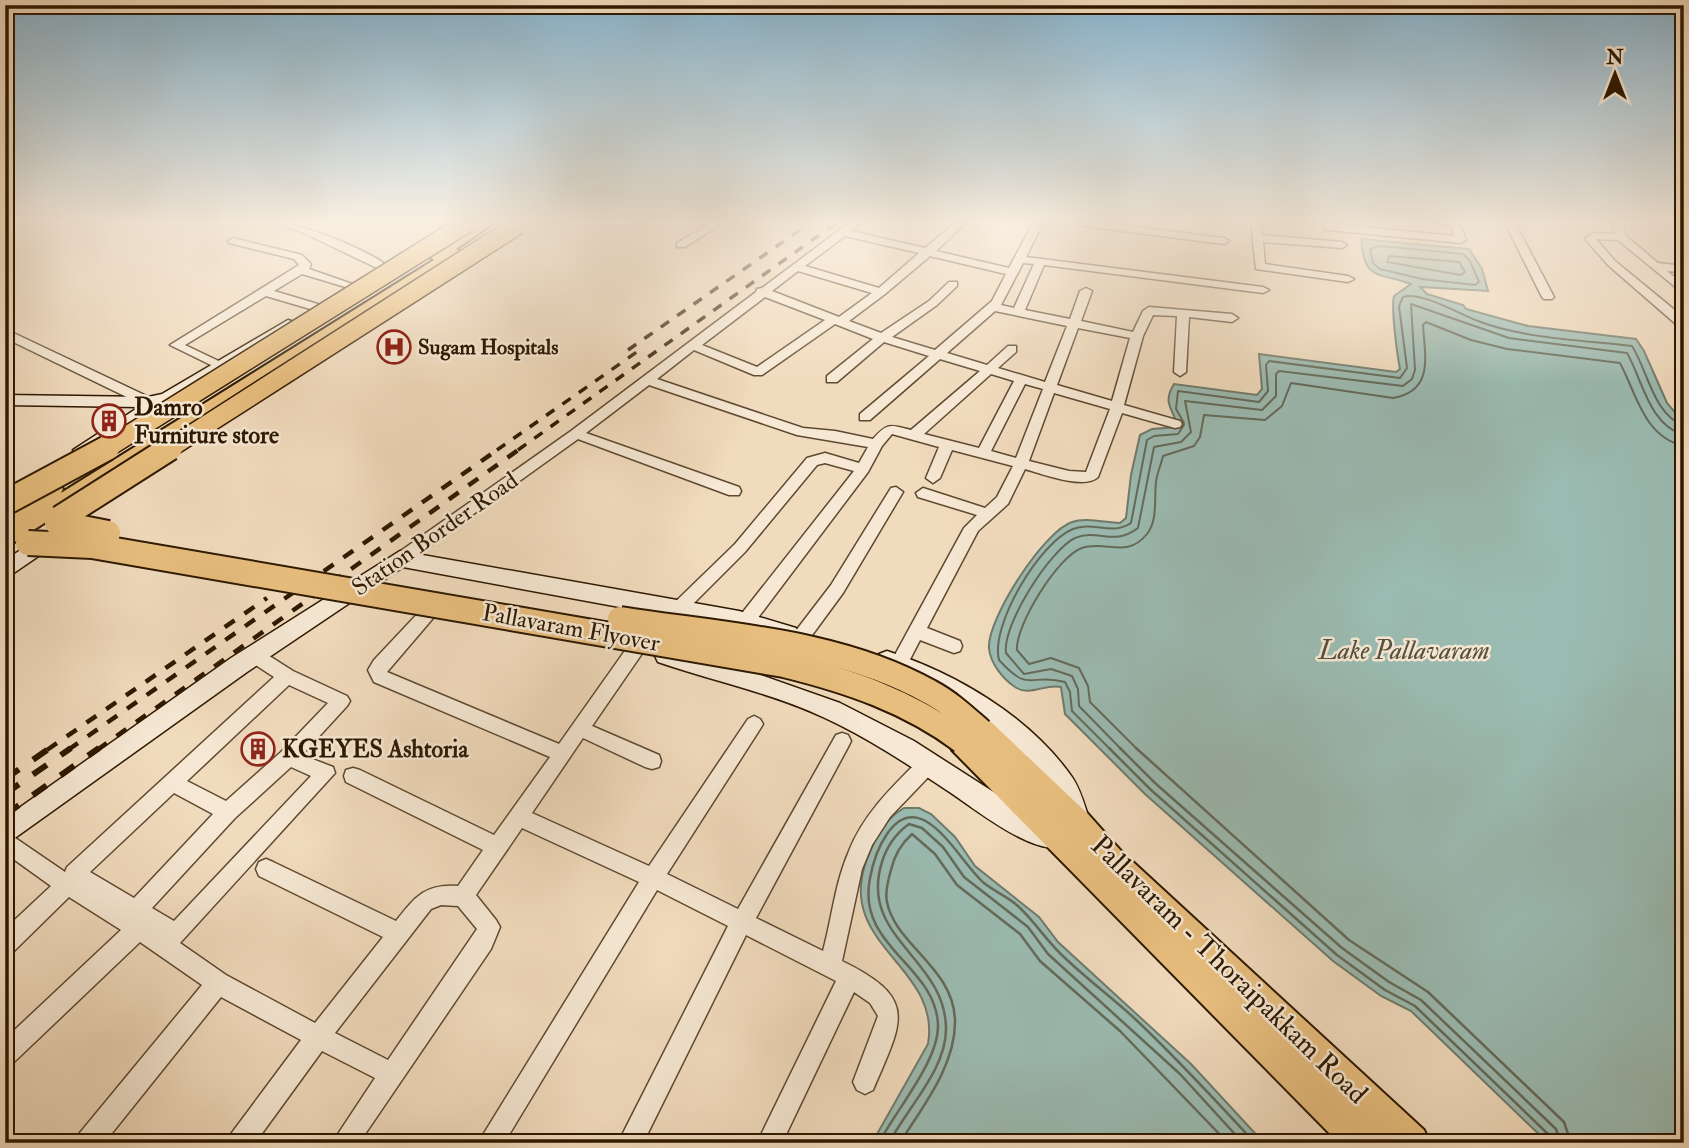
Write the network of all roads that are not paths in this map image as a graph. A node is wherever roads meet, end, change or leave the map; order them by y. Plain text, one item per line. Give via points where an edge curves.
1 (290, 277) edge
2 (321, 277) edge
3 (367, 277) edge
4 (381, 277) edge
5 (392, 277) edge
6 (426, 277) edge
7 (437, 277) edge
8 (443, 277) edge
9 (781, 277) edge
10 (828, 277) edge
11 (900, 277) edge
12 (1010, 277) edge
13 (1034, 277) edge
14 (1156, 277) edge
15 (1328, 277) edge
16 (1538, 277) edge
17 (1628, 277) edge
18 (1667, 277) edge
19 (1349, 279) dead end
20 (953, 284) dead end
21 (352, 286) junction
22 (1681, 288) edge
23 (1086, 290) dead end
24 (1263, 290) dead end
25 (761, 291) junction
26 (265, 292) junction
27 (881, 292) junction
28 (1548, 297) dead end
29 (317, 307) junction
30 (992, 307) junction
31 (1018, 312) junction
32 (1184, 313) junction
33 (1233, 318) dead end
34 (837, 321) junction
35 (347, 322) junction
36 (1076, 324) junction
37 (1684, 327) edge
38 (368, 330) junction
39 (5, 333) edge
40 (1138, 337) junction
41 (882, 338) junction
42 (692, 345) junction
43 (1012, 349) dead end
44 (935, 354) junction
45 (228, 370) junction
46 (989, 370) junction
47 (1181, 372) dead end
48 (832, 379) dead end
49 (646, 380) junction
50 (1021, 380) junction
51 (1050, 388) junction
52 (177, 401) junction
53 (5, 403) edge
54 (152, 405) junction
55 (1117, 407) junction
56 (200, 413) junction
57 (865, 416) dead end
58 (223, 423) junction
59 (1175, 424) dead end
60 (576, 434) junction
61 (914, 435) junction
62 (876, 443) junction
63 (947, 444) junction
64 (984, 453) junction
65 (1021, 464) junction
66 (863, 470) junction
67 (933, 478) dead end
68 (734, 491) dead end
69 (5, 492) edge
70 (896, 492) dead end
71 (923, 493) dead end
72 (5, 504) edge
73 (986, 513) junction
74 (5, 519) edge
75 (25, 544) edge
76 (400, 559) junction
77 (343, 598) junction
78 (678, 609) junction
79 (428, 614) junction
80 (745, 622) junction
81 (916, 631) junction
82 (802, 637) junction
83 (954, 646) dead end
84 (635, 650) junction
85 (254, 655) junction
86 (899, 664) junction
87 (287, 676) junction
88 (754, 724) dead end
89 (581, 729) junction
90 (842, 741) dead end
91 (563, 754) junction
92 (288, 758) junction
93 (652, 761) dead end
94 (929, 763) junction
95 (353, 776) dead end
96 (171, 782) junction
97 (228, 812) junction
98 (519, 817) junction
99 (1069, 831) junction
100 (5, 833) edge
101 (5, 840) edge
102 (498, 847) junction
103 (266, 869) dead end
104 (653, 878) junction
105 (67, 885) junction
106 (463, 895) junction
107 (137, 920) junction
108 (743, 920) junction
109 (399, 933) junction
110 (5, 944) edge
111 (830, 965) junction
112 (850, 976) junction
113 (218, 983) junction
114 (318, 1037) junction
115 (5, 1055) edge
116 (392, 1074) junction
117 (865, 1082) dead end
118 (88, 1143) edge
119 (240, 1143) edge
120 (344, 1143) edge
121 (490, 1143) edge
122 (630, 1143) edge
123 (769, 1143) edge
124 (1366, 1143) edge
125 (1411, 1143) edge

1 - 26 street
2 - 21 street
3 - 21 street
4 - 72 main road, bridge via 86,460
5 - 45 main road
6 - 35 main road
7 - 75 main road, bridge
8 - 38 street
9 - 25 street, Station Border Road
10 - 27 street
11 - 27 street
12 - 30 street
13 - 31 street
14 - 24 street
15 - 19 street
16 - 28 street
17 - 37 street
18 - 22 street
20 - 41 street
21 - 29 street
23 - 36 street
25 - 34 street
25 - 42 street, Station Border Road
26 - 29 street
26 - 45 street via 176,345
27 - 34 street
29 - 45 street
30 - 31 street
30 - 44 street
31 - 36 street
32 - 33 street
32 - 40 street via 1149,311
32 - 47 street
34 - 41 street
34 - 42 street via 758,372
35 - 38 main road
35 - 56 main road
36 - 40 street
36 - 51 street
38 - 58 street
39 - 54 street
40 - 55 street
41 - 44 street
41 - 48 street
42 - 49 street, Station Border Road
43 - 46 street
44 - 46 street
44 - 57 street
45 - 52 main road
46 - 50 street
46 - 61 street
49 - 60 street, Station Border Road
49 - 62 street via 802,432
50 - 51 street
50 - 64 street
51 - 55 street
51 - 65 street
52 - 54 street
52 - 56 street
52 - 74 main road
53 - 54 street
54 - 69 street
55 - 59 street
55 - 65 street via 1091,477
56 - 58 street
56 - 75 main road
58 - 75 street via 91,508
60 - 68 street
60 - 76 street, Station Border Road
61 - 62 street via 889,429
61 - 63 street
62 - 66 street
63 - 64 street
63 - 67 street
64 - 65 street
65 - 73 street via 1003,500
66 - 78 street via 825,457 812,461 748,539
66 - 80 street
70 - 82 street
71 - 73 street
72 - 75 main road, bridge via 30,496 53,497 63,507
73 - 81 street via 972,528
75 - 99 main road, Pallavaram Flyover, bridge via 92,546 784,665 863,684 971,736
76 - 77 street, Station Border Road
76 - 78 street
77 - 79 street
77 - 85 street, Station Border Road
78 - 80 street
79 - 84 street
79 - 91 street via 380,664 380,677
80 - 82 street
81 - 83 street
81 - 86 street
82 - 86 street
84 - 89 street
84 - 94 street via 711,667 832,710
85 - 87 street
85 - 100 street, Station Border Road
86 - 99 street via 984,708 1065,788
87 - 92 street via 341,701
87 - 96 street
88 - 104 street
89 - 91 street
89 - 93 street
90 - 108 street
91 - 98 street
92 - 97 street
92 - 107 street via 326,773 176,934
94 - 99 street via 1027,828
94 - 111 street via 887,804 870,829 852,867
95 - 102 street
96 - 97 street
96 - 107 street via 74,874
97 - 107 street
98 - 102 street
98 - 104 street
99 - 124 main road, Pallavaram - Thoraipakkam Road
99 - 125 main road, Pallavaram - Thoraipakkam Road via 1110,862
101 - 105 street
102 - 106 street
103 - 109 street
104 - 108 street
104 - 121 street
105 - 107 street
105 - 110 street
106 - 109 street via 440,895 424,902
106 - 116 street via 489,926
107 - 113 street
107 - 115 street
108 - 111 street
108 - 122 street
109 - 114 street
111 - 112 street
112 - 117 street via 878,995 889,1016
112 - 123 street
113 - 114 street
113 - 118 street
114 - 116 street
114 - 119 street
116 - 120 street

